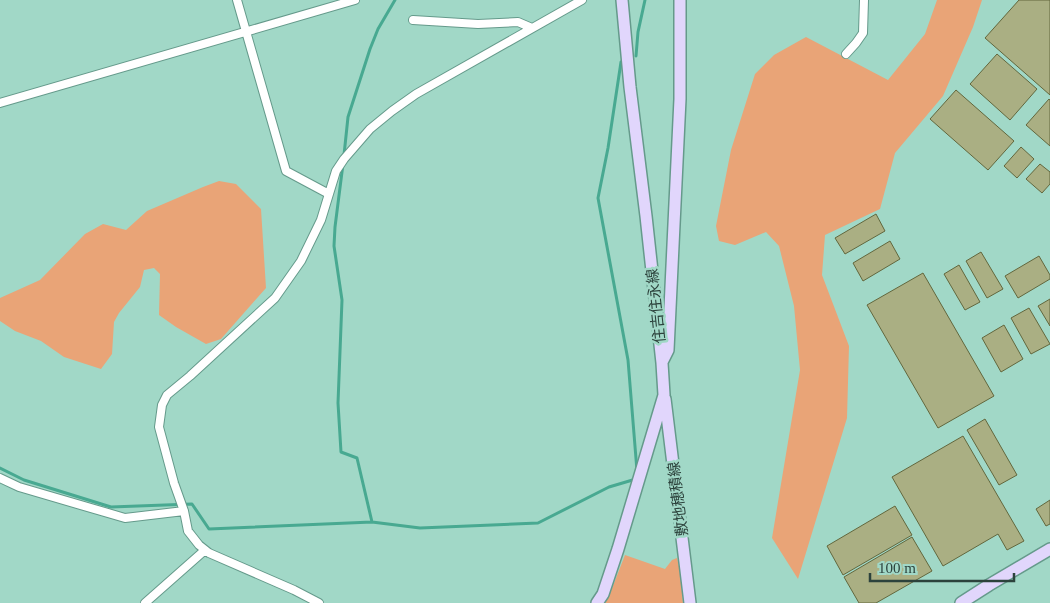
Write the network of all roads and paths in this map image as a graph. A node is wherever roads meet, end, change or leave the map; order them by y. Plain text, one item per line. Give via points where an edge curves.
1 (237, 0) edge
2 (355, 0) edge
3 (582, 0) edge
4 (622, 0) edge
5 (680, 0) edge
6 (864, 0) edge
7 (413, 20) dead end
8 (532, 28) junction
9 (246, 32) junction
10 (846, 54) dead end
11 (0, 103) edge
12 (329, 194) junction
13 (662, 362) junction
14 (664, 395) junction
15 (0, 478) edge
16 (184, 511) junction
17 (1050, 549) edge
18 (205, 550) junction
19 (145, 603) edge
20 (319, 603) edge
21 (597, 603) edge
22 (690, 603) edge
23 (961, 603) edge

1 - 9 street
2 - 9 street
3 - 8 street
4 - 13 main road, 住吉住永線
5 - 13 main road via 680,99 669,341
6 - 10 street via 862,33
7 - 8 street via 478,24 518,22
8 - 12 street via 416,94 378,123 336,171
9 - 11 street
9 - 12 street via 286,171
12 - 16 street via 321,220 300,261 275,298 162,404 159,427
13 - 14 main road, 住吉住永線
14 - 21 main road, 住吉住永線 via 618,549
14 - 22 main road, 敷地穂積線
15 - 16 street via 19,487 125,518
16 - 18 street via 188,531
17 - 23 main road
18 - 19 street
18 - 20 street

